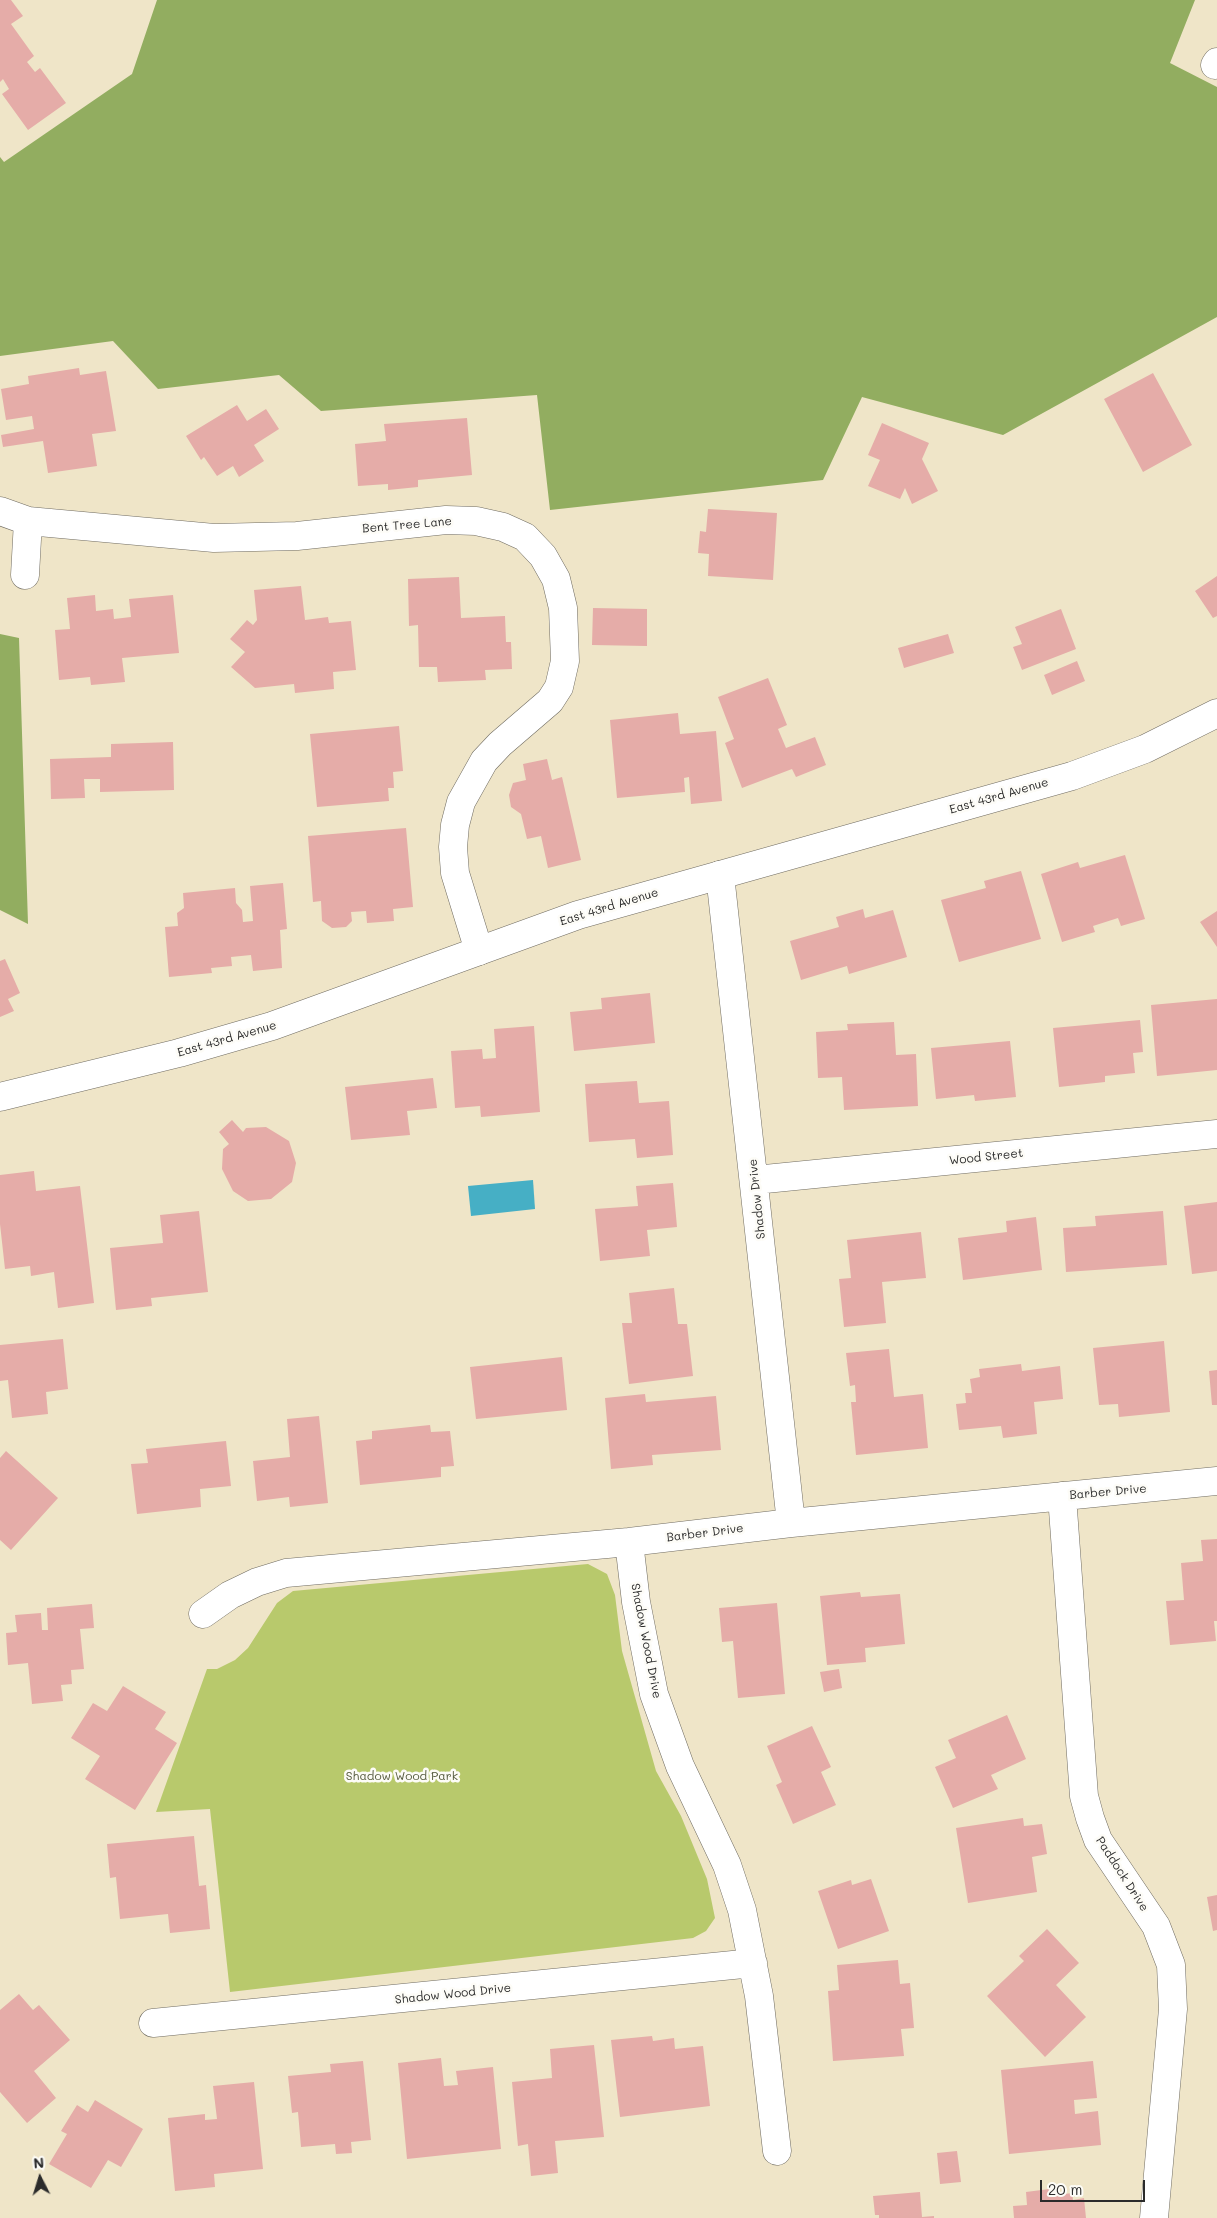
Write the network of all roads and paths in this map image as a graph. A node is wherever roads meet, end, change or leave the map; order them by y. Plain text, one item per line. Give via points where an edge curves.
1 (0, 511) edge
2 (28, 522) junction
3 (25, 575) dead end
4 (1217, 713) edge
5 (720, 875) junction
6 (479, 951) junction
7 (0, 1097) edge
8 (1217, 1134) edge
9 (755, 1180) junction
10 (1217, 1481) edge
11 (1062, 1496) junction
12 (791, 1523) junction
13 (629, 1542) junction
14 (204, 1614) dead end
15 (753, 1963) junction
16 (153, 2023) dead end
17 (777, 2151) dead end
18 (1154, 2218) edge

1 - 2 street, Bent Tree Lane
2 - 3 street
2 - 6 street, Bent Tree Lane via 233,538 297,536 466,520 503,526 525,537 543,556 556,579 563,608 565,661 559,687 550,701 490,755 461,802 455,824 455,873
4 - 5 street, East 43rd Avenue via 1145,749 1072,776
5 - 6 street, East 43rd Avenue via 578,915
5 - 9 street, Shadow Drive
6 - 7 street, East 43rd Avenue via 272,1026 179,1053
8 - 9 street, Wood Street
9 - 12 street, Shadow Drive
10 - 11 street, Barber Drive
11 - 12 street, Barber Drive
11 - 18 street, Paddock Drive via 1084,1796 1098,1840 1156,1926 1171,1965 1173,2009
12 - 13 street, Barber Drive
13 - 14 street, Barber Drive via 286,1573 230,1595
13 - 15 street, Shadow Wood Drive via 636,1602 654,1694 680,1766 726,1865 742,1910
15 - 16 street, Shadow Wood Drive
15 - 17 street, Shadow Wood Drive via 760,1996

